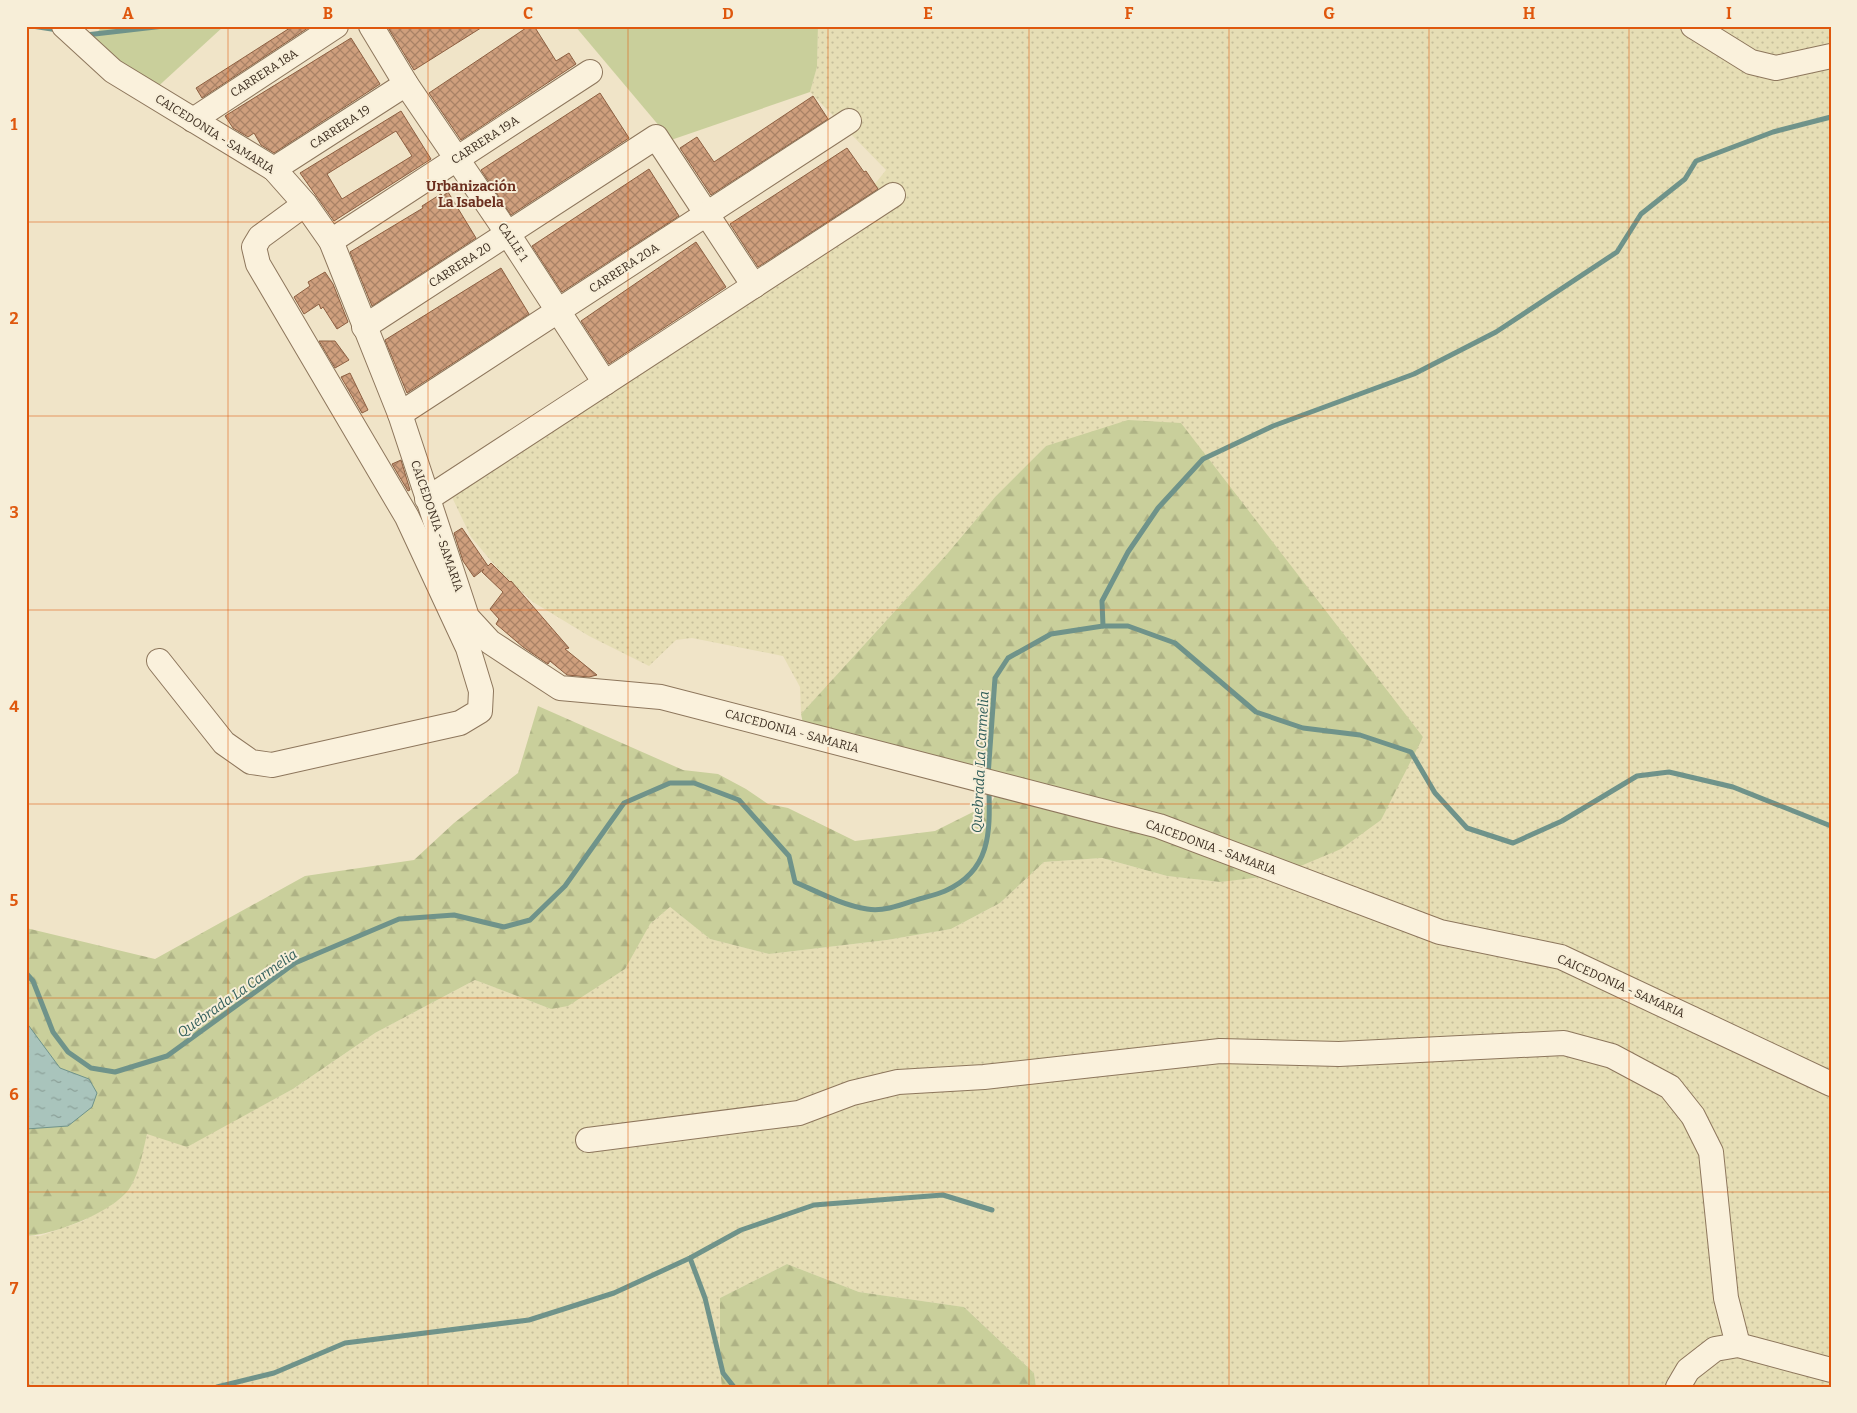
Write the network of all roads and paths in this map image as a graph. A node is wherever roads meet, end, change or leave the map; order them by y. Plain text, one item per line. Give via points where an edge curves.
1 (64, 26) edge
2 (336, 26) edge
3 (371, 26) edge
4 (1693, 26) edge
5 (1831, 56) edge
6 (590, 72) dead end
7 (406, 84) junction
8 (193, 120) junction
9 (849, 121) dead end
10 (456, 158) junction
11 (274, 169) junction
12 (893, 195) dead end
13 (305, 204) junction
14 (707, 214) junction
15 (508, 234) junction
16 (331, 241) junction
17 (754, 286) junction
18 (558, 311) junction
19 (364, 328) junction
20 (605, 383) junction
21 (400, 414) junction
22 (427, 499) junction
23 (159, 661) dead end
24 (1831, 1084) edge
25 (588, 1140) dead end
26 (1738, 1345) junction
27 (1831, 1370) edge
28 (1678, 1387) edge

1 - 8 street, CAICEDONIA - SAMARIA via 113,71
2 - 8 street, CARRERA 18A
3 - 7 street, CALLE 1
4 - 5 street via 1751,62 1776,68
6 - 10 street, CARRERA 19A
7 - 10 street, CALLE 1
7 - 11 street, CARRERA 19
8 - 11 street, CAICEDONIA - SAMARIA
9 - 14 street, CARRERA 20A
10 - 15 street, CALLE 1
10 - 16 street, CARRERA 19A
11 - 13 street, CAICEDONIA - SAMARIA
12 - 17 street
13 - 16 street, CAICEDONIA - SAMARIA
13 - 23 street via 260,237 254,247 258,264 407,517 468,648 481,691 480,711 460,723 272,766 251,762 224,743
14 - 15 street, CARRERA 20 via 656,137
14 - 17 street
14 - 18 street, CARRERA 20A
15 - 18 street, CALLE 1
15 - 19 street, CARRERA 20
16 - 19 street, CAICEDONIA - SAMARIA
17 - 20 street
18 - 20 street, CALLE 1
18 - 21 street, CARRERA 20A
19 - 21 street, CAICEDONIA - SAMARIA
20 - 22 street
21 - 22 street, CAICEDONIA - SAMARIA
22 - 24 street, CAICEDONIA - SAMARIA via 467,617 490,642 560,688 661,696 1159,826 1440,932 1562,957
25 - 26 street via 799,1113 852,1093 898,1082 984,1077 1220,1051 1339,1054 1564,1043 1612,1056 1670,1087 1693,1116 1711,1152 1726,1298
26 - 27 street
26 - 28 street via 1715,1349 1688,1370

